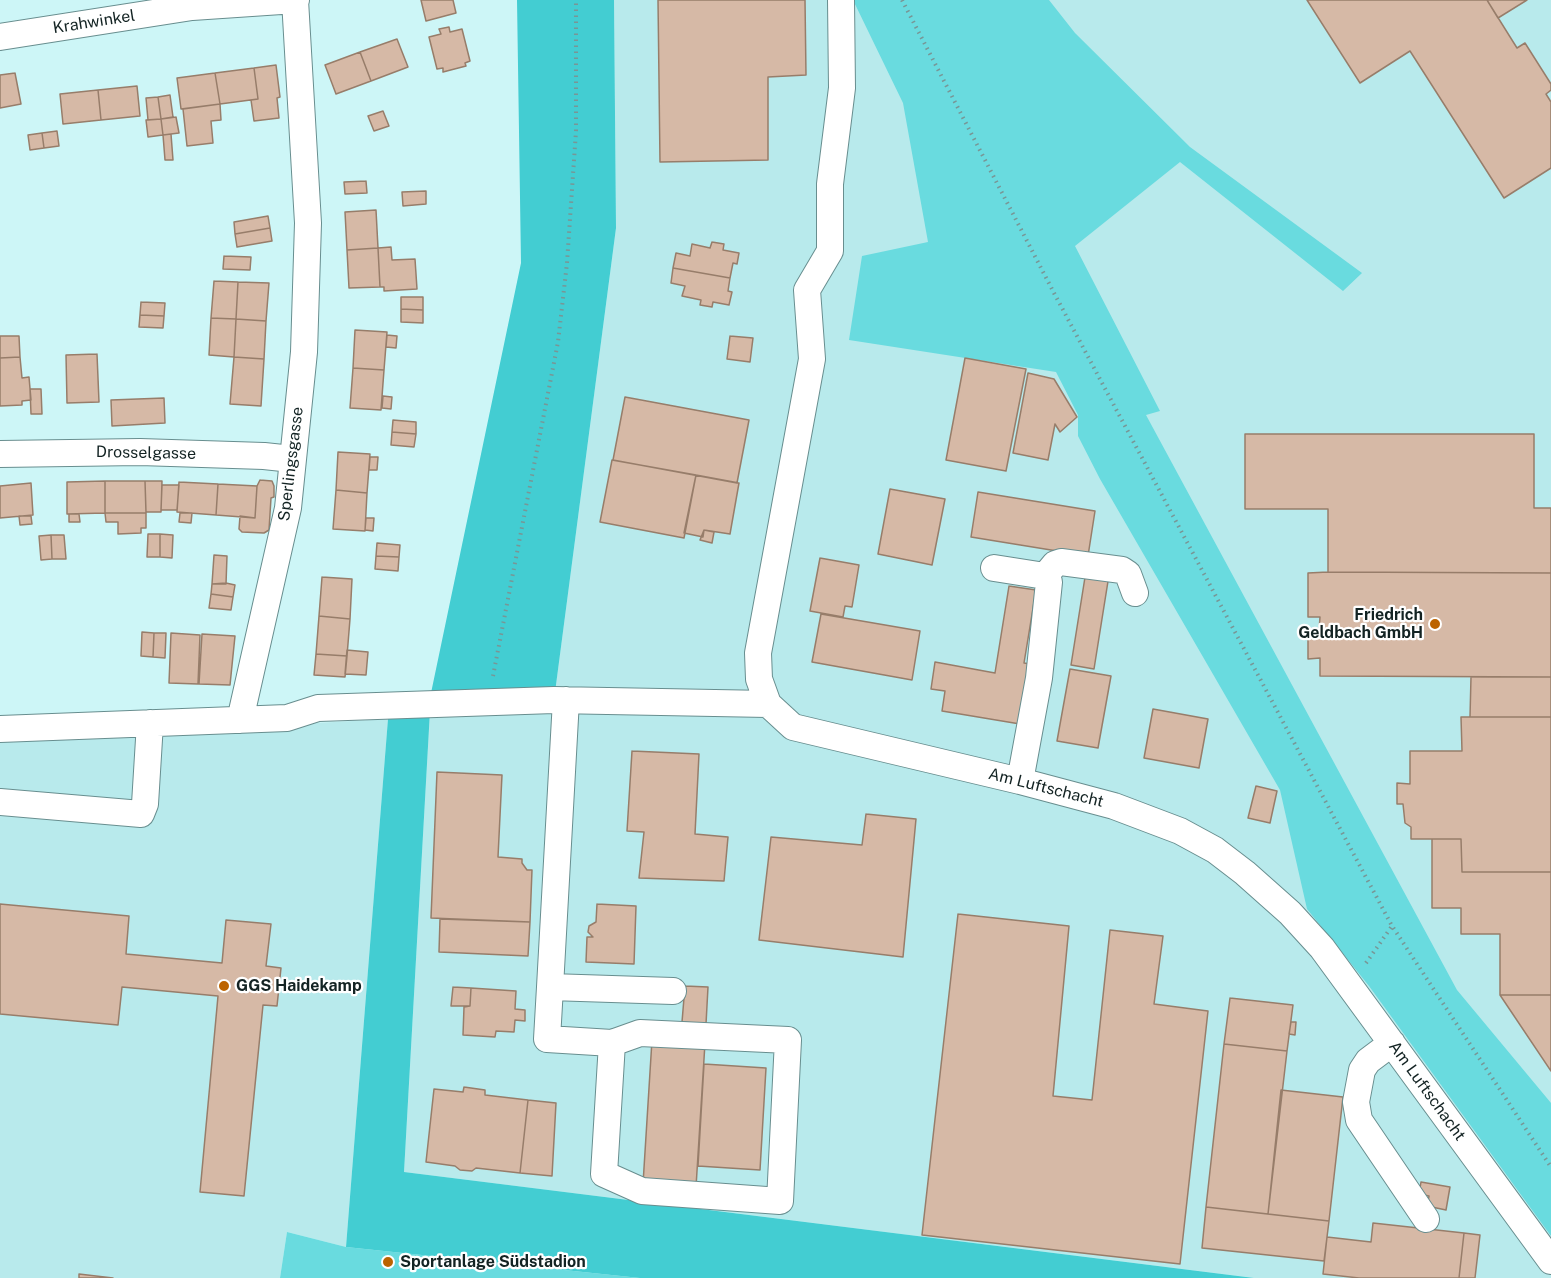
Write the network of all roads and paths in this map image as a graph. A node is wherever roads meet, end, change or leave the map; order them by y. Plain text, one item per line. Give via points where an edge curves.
1 (295, 0) edge
2 (576, 0) edge
3 (841, 0) edge
4 (902, 0) edge
5 (192, 3) edge
6 (0, 37) edge
7 (0, 454) edge
8 (292, 459) junction
9 (994, 568) dead end
10 (1045, 576) junction
11 (1135, 593) dead end
12 (566, 700) junction
13 (487, 703) junction
14 (768, 704) junction
15 (240, 720) junction
16 (150, 723) junction
17 (0, 729) edge
18 (1020, 781) junction
19 (0, 802) edge
20 (1392, 926) junction
21 (1350, 986) junction
22 (550, 987) junction
23 (672, 991) dead end
24 (612, 1043) junction
25 (1392, 1043) junction
26 (1551, 1167) edge
27 (1426, 1219) dead end
28 (1551, 1261) edge

1 - 5 street, Krahwinkel
1 - 8 street, Sperlingsgasse via 309,223 304,352
2 - 13 path via 576,130 558,342
3 - 14 street, Am Luftschacht via 842,88 830,184 830,251 807,290 812,359 758,653 759,679
4 - 20 path
5 - 6 street, Krahwinkel
7 - 8 street, Drosselgasse via 140,452
8 - 15 street, Sperlingsgasse via 288,508
9 - 10 street
10 - 11 street via 1061,562 1122,570 1128,574
10 - 18 street via 1050,591
12 - 13 street
12 - 14 street
12 - 22 street
13 - 15 street via 318,708 287,718
14 - 18 street, Am Luftschacht via 793,727
15 - 16 street
16 - 17 street
16 - 19 street via 141,814
18 - 21 street, Am Luftschacht via 1114,806 1180,831 1215,850 1290,913
20 - 21 path
20 - 26 path
21 - 25 street, Am Luftschacht
22 - 23 street
22 - 24 street via 548,1039
24 - 24 street via 604,1174 642,1191 780,1201 788,1040 640,1033
25 - 27 street via 1362,1070 1356,1102 1359,1120
25 - 28 street, Am Luftschacht

